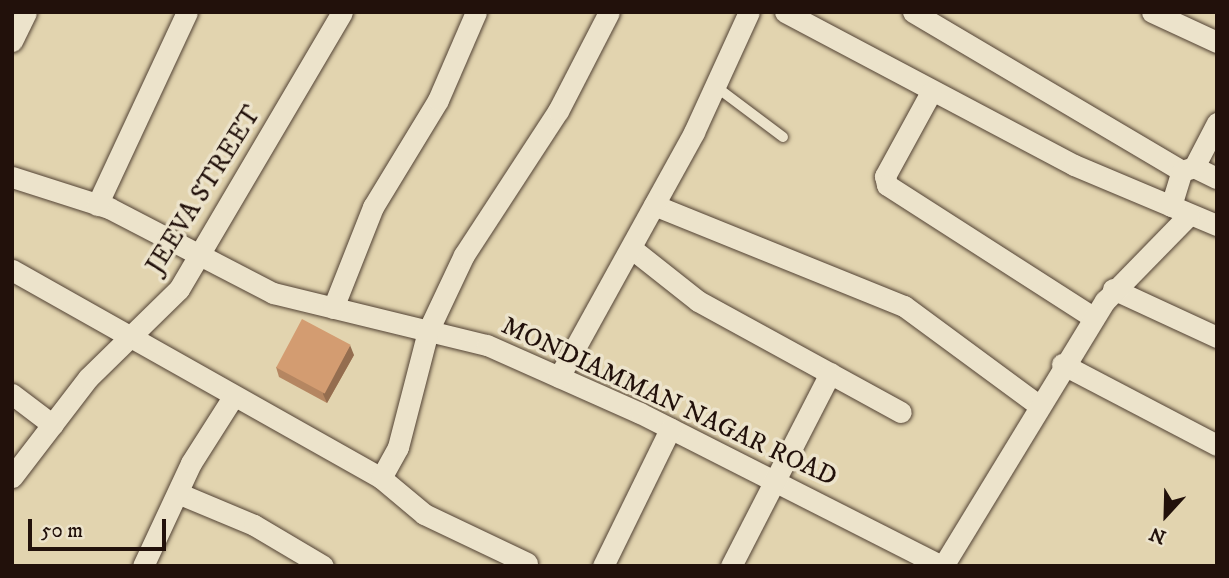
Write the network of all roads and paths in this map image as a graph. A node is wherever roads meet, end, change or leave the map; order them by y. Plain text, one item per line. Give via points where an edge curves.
1 (26, 12) edge
2 (187, 12) edge
3 (342, 12) edge
4 (477, 12) edge
5 (609, 12) edge
6 (749, 12) edge
7 (785, 12) edge
8 (914, 12) edge
9 (1152, 12) edge
10 (12, 41) edge
11 (1217, 42) edge
12 (715, 86) junction
13 (931, 92) junction
14 (1217, 122) edge
15 (783, 137) dead end
16 (1188, 169) junction
17 (12, 177) edge
18 (1217, 178) edge
19 (97, 205) junction
20 (654, 205) junction
21 (1180, 211) junction
22 (1217, 225) edge
23 (631, 248) junction
24 (199, 255) junction
25 (12, 270) edge
26 (1113, 289) junction
27 (332, 308) junction
28 (1094, 318) junction
29 (428, 331) junction
30 (135, 334) junction
31 (1217, 337) edge
32 (1062, 364) junction
33 (830, 373) junction
34 (559, 377) junction
35 (12, 394) edge
36 (233, 397) junction
37 (1037, 404) junction
38 (901, 412) dead end
39 (53, 425) junction
40 (670, 429) junction
41 (1217, 444) edge
42 (12, 477) edge
43 (381, 478) junction
44 (775, 481) junction
45 (180, 494) junction
46 (292, 558) edge
47 (527, 563) dead end
48 (143, 566) edge
49 (323, 566) edge
50 (603, 566) edge
51 (731, 566) edge
52 (942, 566) edge

1 - 10 street
2 - 19 street
3 - 24 street, JEEVA STREET
4 - 27 street via 438,100 373,207
5 - 29 street via 558,111 464,255
6 - 12 street
7 - 13 street
8 - 16 street
9 - 11 street
12 - 15 lane
12 - 20 street
13 - 21 street
13 - 28 street via 885,176 887,185
14 - 16 street
16 - 18 street
16 - 21 street
17 - 19 street, MONDIAMMAN NAGAR ROAD
19 - 24 street, MONDIAMMAN NAGAR ROAD
20 - 23 street
20 - 37 street via 904,306
21 - 22 street
21 - 26 street
23 - 33 street via 698,302
23 - 34 street
24 - 27 street, MONDIAMMAN NAGAR ROAD via 273,293
24 - 30 street, JEEVA STREET via 179,289
25 - 30 street
26 - 28 street
26 - 31 street
27 - 29 street, MONDIAMMAN NAGAR ROAD
28 - 32 street
29 - 34 street, MONDIAMMAN NAGAR ROAD via 487,345
29 - 43 street via 398,447
30 - 36 street
30 - 39 street, JEEVA STREET
32 - 37 street
32 - 41 street
33 - 38 street
33 - 44 street
34 - 40 street, MONDIAMMAN NAGAR ROAD
35 - 39 street
36 - 43 street
36 - 45 street via 191,463
37 - 52 street
39 - 42 street, JEEVA STREET
40 - 44 street, MONDIAMMAN NAGAR ROAD
40 - 50 street
43 - 47 street via 424,514
44 - 51 street
44 - 52 street, MONDIAMMAN NAGAR ROAD
45 - 46 street
45 - 48 street
46 - 49 street

